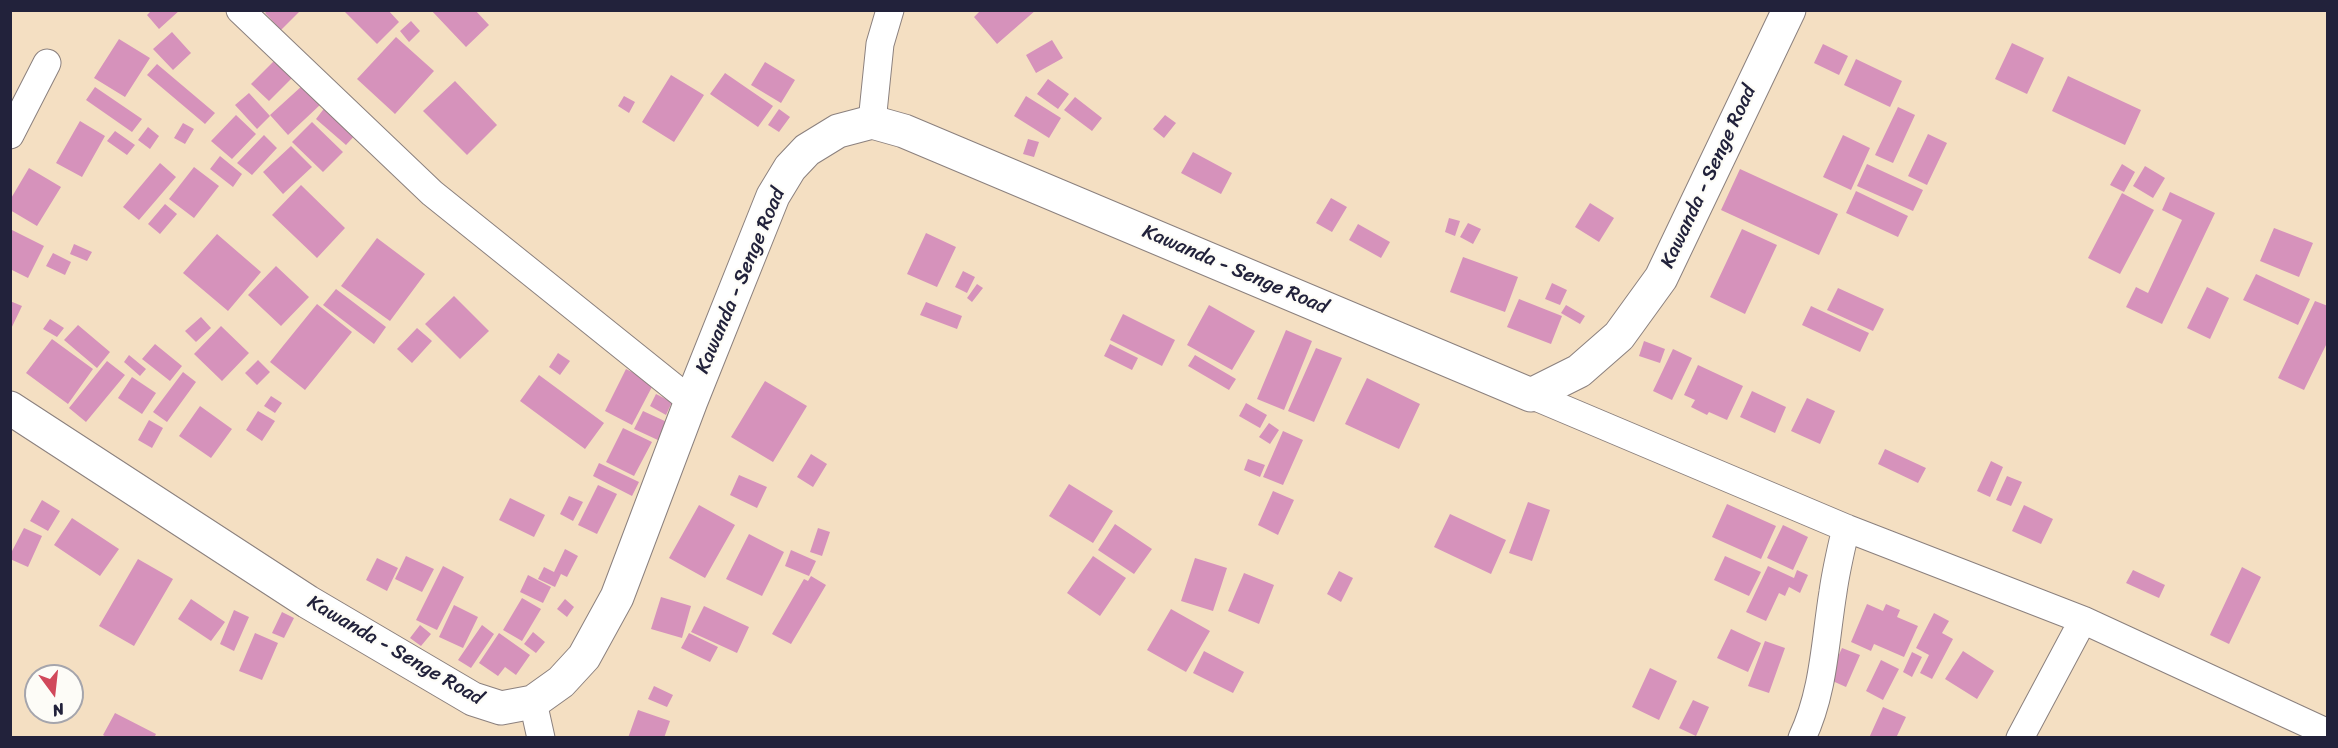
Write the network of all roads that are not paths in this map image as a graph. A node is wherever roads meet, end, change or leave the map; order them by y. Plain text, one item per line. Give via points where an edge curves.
1 (240, 10) edge
2 (890, 10) edge
3 (1790, 10) edge
4 (47, 63) dead end
5 (872, 122) junction
6 (10, 135) edge
7 (1531, 395) junction
8 (691, 401) junction
9 (10, 408) edge
10 (1846, 528) junction
11 (2083, 620) junction
12 (533, 702) junction
13 (2328, 733) edge
14 (541, 738) edge
15 (1802, 738) edge
16 (2020, 738) edge

1 - 8 street via 432,193
2 - 5 street via 880,44
3 - 7 street, Kawanda - Senge Road via 1661,278 1619,336 1578,371
4 - 6 street
5 - 7 street, Kawanda - Senge Road via 904,131
5 - 8 street, Kawanda - Senge Road via 838,131 807,150 790,168 773,196
7 - 10 street
8 - 12 street, Kawanda - Senge Road via 617,597 584,657 561,682
9 - 12 street, Kawanda - Senge Road via 308,602 473,699 501,708
10 - 11 street
10 - 15 street via 1821,678 1812,717
11 - 13 street
11 - 16 street
12 - 14 street

